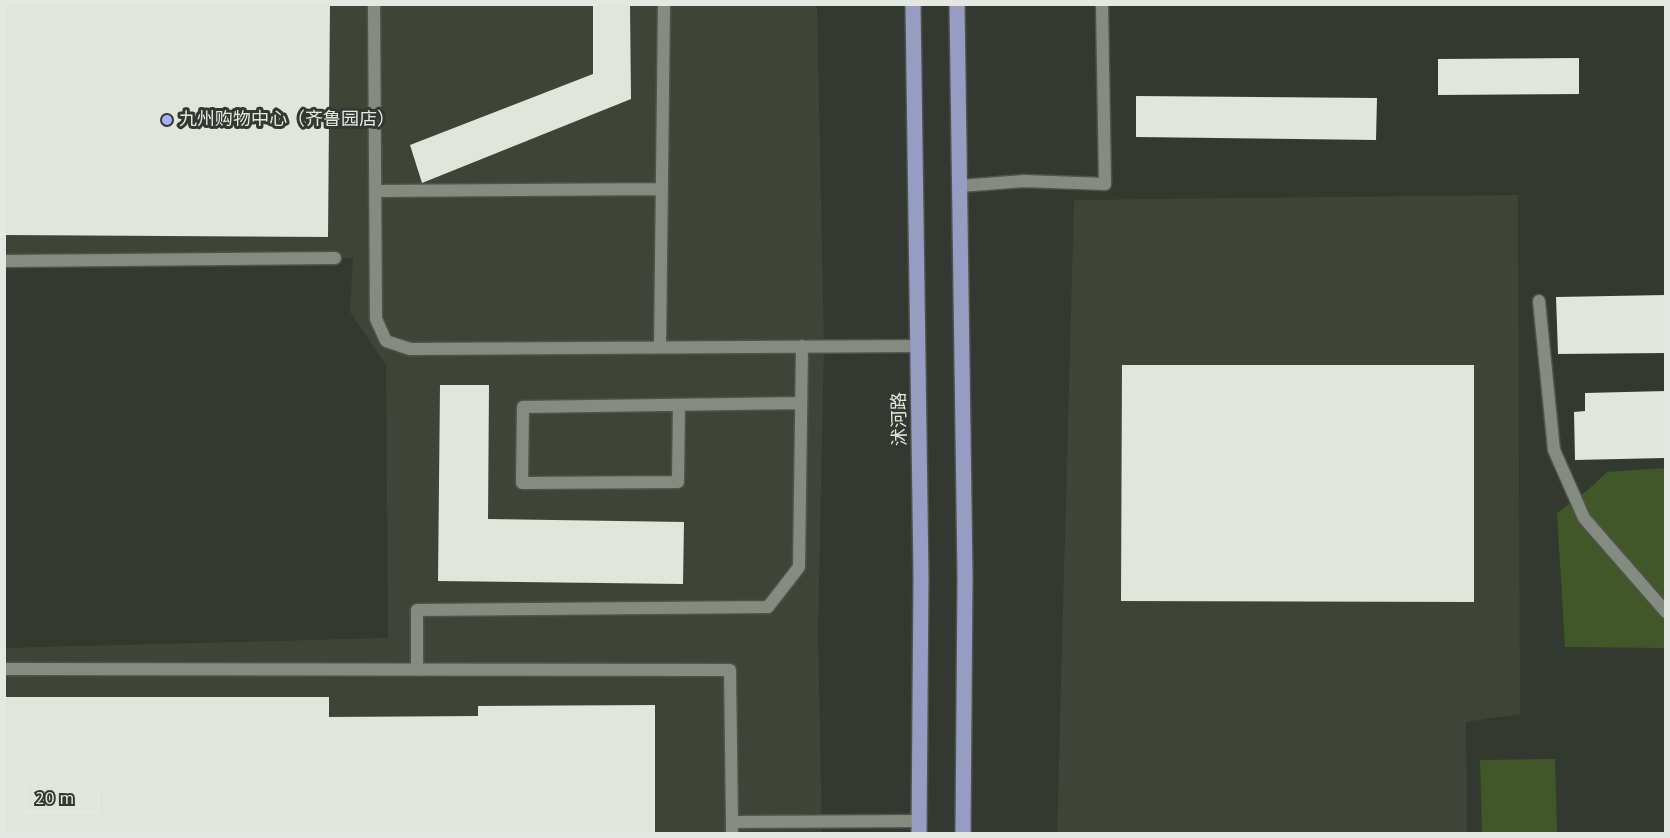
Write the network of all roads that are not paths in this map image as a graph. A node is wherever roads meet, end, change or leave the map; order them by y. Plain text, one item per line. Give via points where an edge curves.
1 (374, 4) edge
2 (664, 4) edge
3 (914, 4) edge
4 (957, 4) edge
5 (1102, 4) edge
6 (960, 186) junction
7 (662, 189) junction
8 (375, 191) junction
9 (334, 258) dead end
10 (4, 261) edge
11 (1539, 301) dead end
12 (802, 346) junction
13 (918, 346) junction
14 (660, 347) junction
15 (801, 403) junction
16 (679, 405) junction
17 (1665, 612) edge
18 (4, 669) edge
19 (417, 670) junction
20 (919, 827) edge
21 (732, 828) edge
22 (963, 834) edge

1 - 8 lane
2 - 7 lane
3 - 13 main road, 沭河路
4 - 6 main road
5 - 6 lane via 1105,184 1024,181
6 - 22 main road via 965,576
7 - 8 lane
7 - 14 lane
8 - 14 lane via 376,319 386,341 410,349
9 - 10 lane
11 - 17 lane via 1554,450 1584,518
12 - 13 lane
12 - 14 lane
12 - 15 lane
13 - 20 main road, 沭河路
15 - 16 lane
15 - 19 lane via 799,567 768,608 417,610
16 - 16 lane via 678,482 522,483 523,407
18 - 19 lane
19 - 21 lane via 730,670
20 - 21 lane

